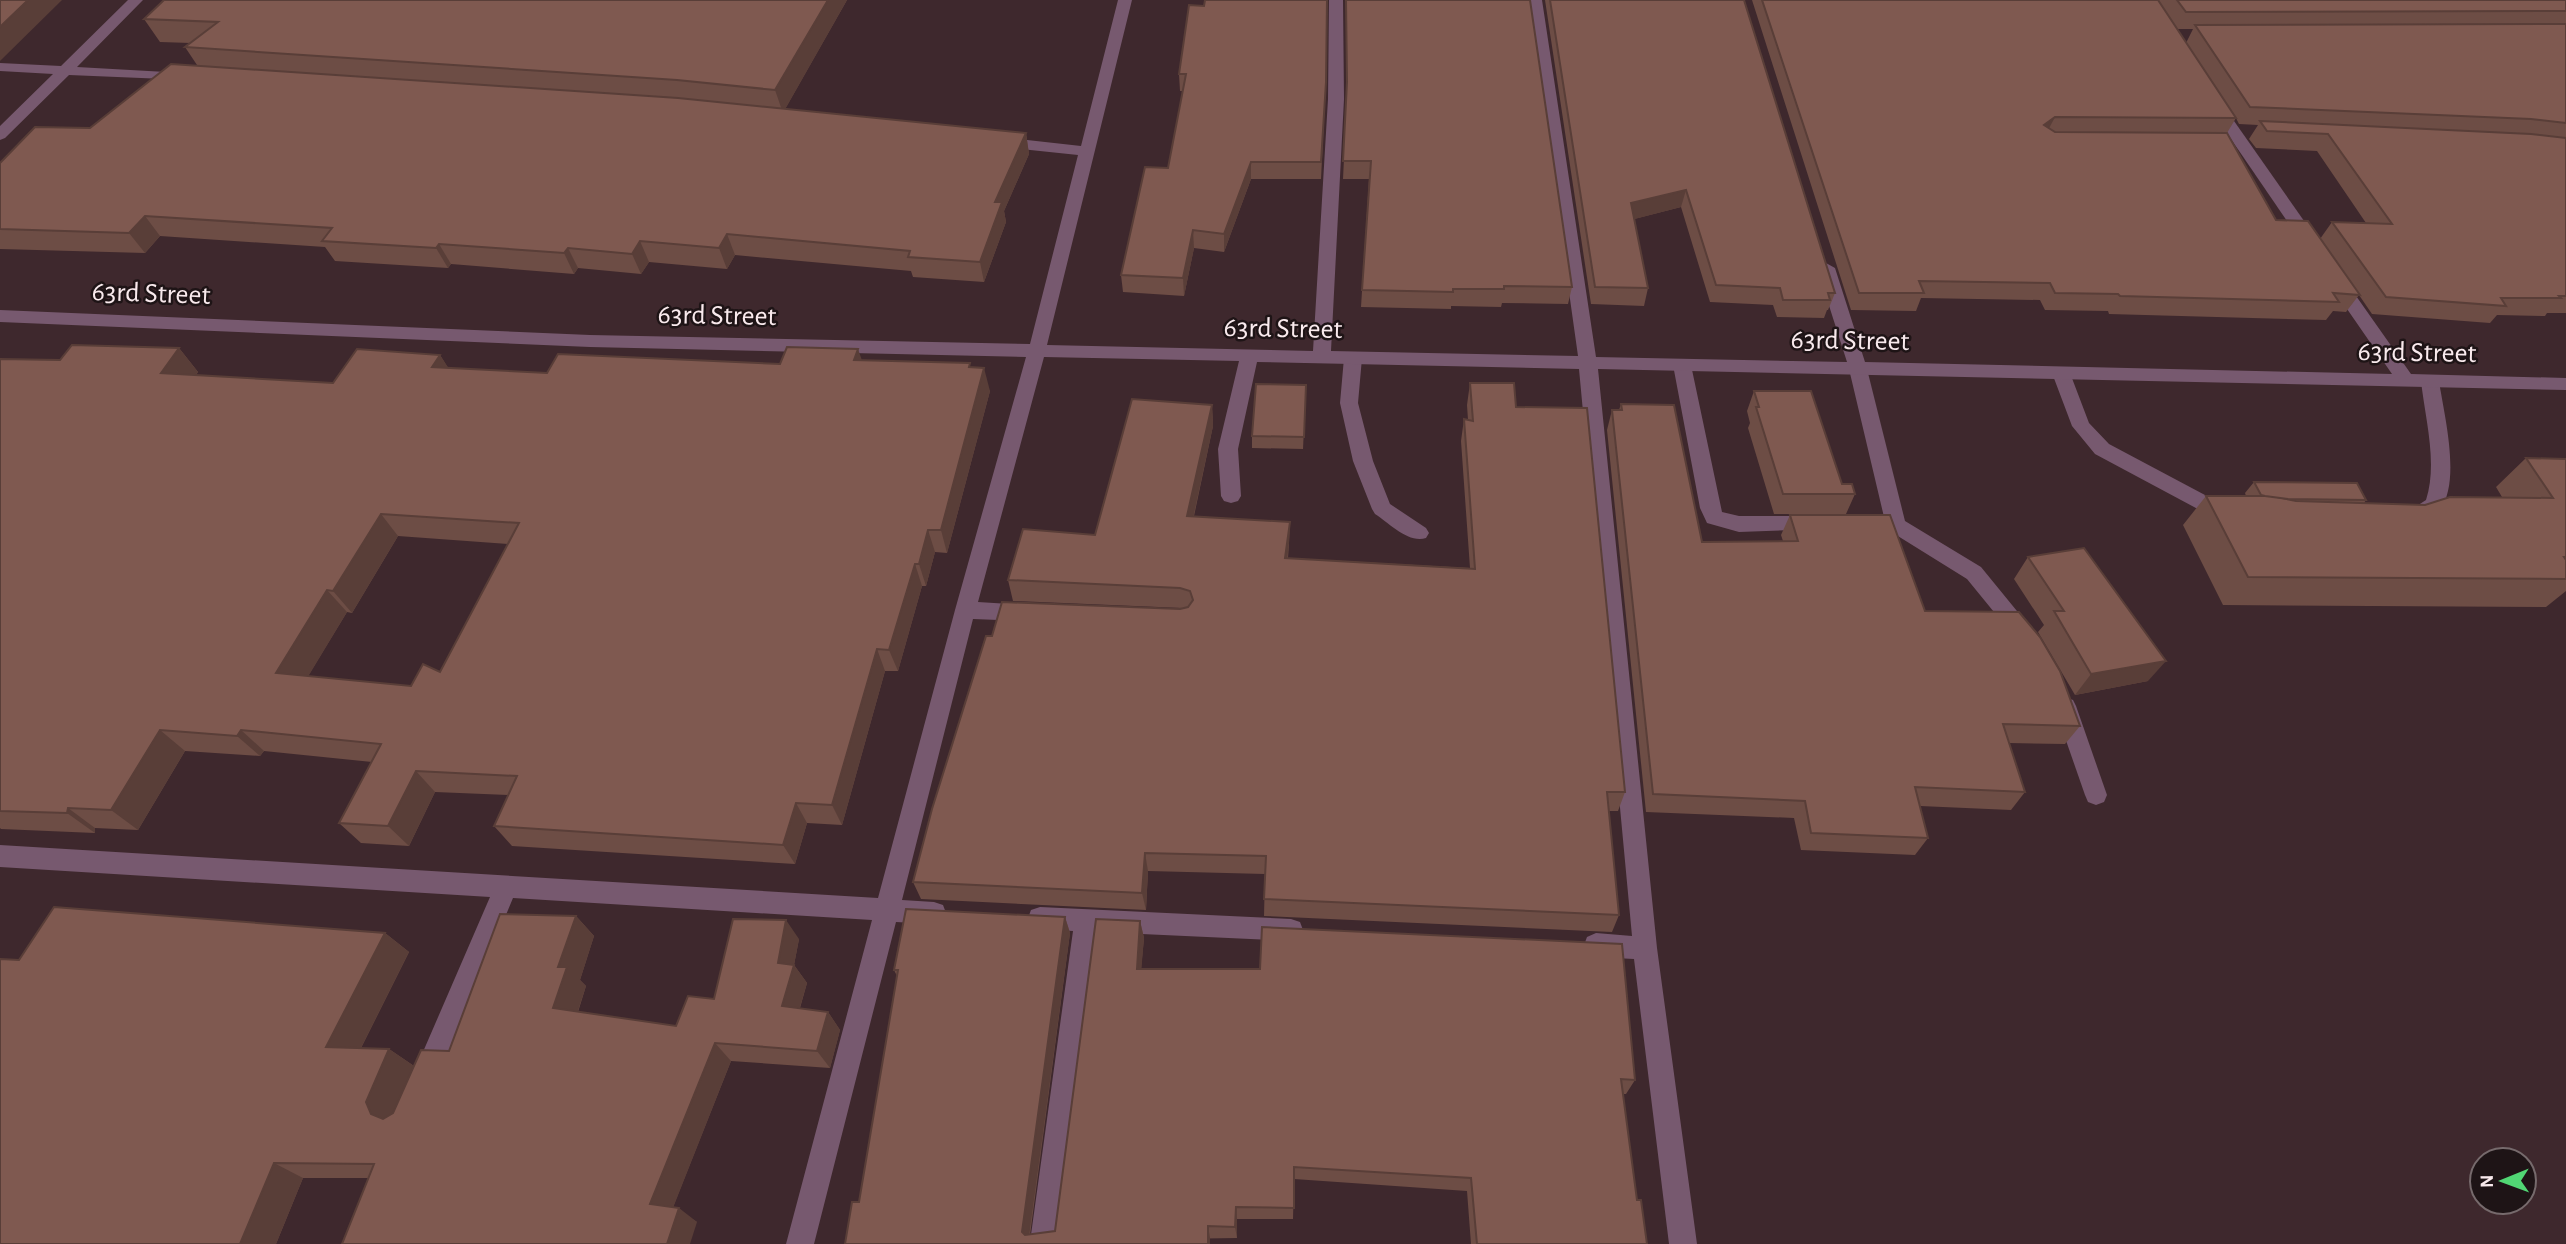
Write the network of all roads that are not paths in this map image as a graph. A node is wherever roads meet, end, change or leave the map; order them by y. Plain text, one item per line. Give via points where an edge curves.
1 (136, 0) edge
2 (1125, 0) edge
3 (1336, 0) edge
4 (1535, 0) edge
5 (0, 66) edge
6 (66, 68) junction
7 (202, 78) edge
8 (2205, 89) edge
9 (2260, 132) edge
10 (0, 135) edge
11 (2234, 139) junction
12 (989, 141) edge
13 (1086, 151) junction
14 (1821, 250) edge
15 (0, 316) edge
16 (1037, 351) junction
17 (1249, 356) junction
18 (1322, 357) junction
19 (1353, 358) junction
20 (1588, 363) junction
21 (1682, 365) junction
22 (1858, 369) junction
23 (2061, 373) junction
24 (2406, 381) junction
25 (2430, 381) junction
26 (2566, 384) edge
27 (1231, 496) dead end
28 (2244, 515) edge
29 (2398, 523) edge
30 (1895, 525) junction
31 (1419, 533) dead end
32 (965, 610) junction
33 (1046, 614) edge
34 (2036, 649) edge
35 (2058, 687) edge
36 (2096, 795) dead end
37 (0, 856) edge
38 (506, 887) junction
39 (887, 911) junction
40 (954, 914) edge
41 (1020, 917) edge
42 (1087, 920) junction
43 (1310, 931) edge
44 (1575, 944) edge
45 (1645, 948) junction
46 (418, 1094) edge
47 (1044, 1242) edge
48 (800, 1244) edge
49 (1683, 1244) edge

1 - 6 street
2 - 13 street
3 - 18 street via 1336,99
4 - 20 street
5 - 6 street
6 - 7 street
6 - 10 street
8 - 11 street
9 - 11 street
11 - 24 street
12 - 13 street
13 - 16 street
14 - 22 street
15 - 16 street, 63rd Street via 590,341
16 - 17 street, 63rd Street
16 - 32 street
17 - 18 street, 63rd Street
17 - 27 street via 1228,449
18 - 19 street, 63rd Street
19 - 20 street, 63rd Street
19 - 31 street via 1349,403 1363,461 1382,509
20 - 21 street, 63rd Street
20 - 45 street
21 - 22 street, 63rd Street
21 - 30 street via 1714,518 1739,524
22 - 23 street, 63rd Street
22 - 30 street
23 - 24 street, 63rd Street
23 - 28 street via 2081,426 2102,449 2216,510
24 - 25 street, 63rd Street
25 - 26 street, 63rd Street
25 - 29 street via 2440,462 2437,497 2424,515
30 - 34 street via 1974,573
32 - 33 street
32 - 39 street
35 - 36 street
37 - 38 street
38 - 39 street
38 - 46 street
39 - 40 street
39 - 48 street
41 - 42 street
42 - 43 street
42 - 47 street
44 - 45 street
45 - 49 street

